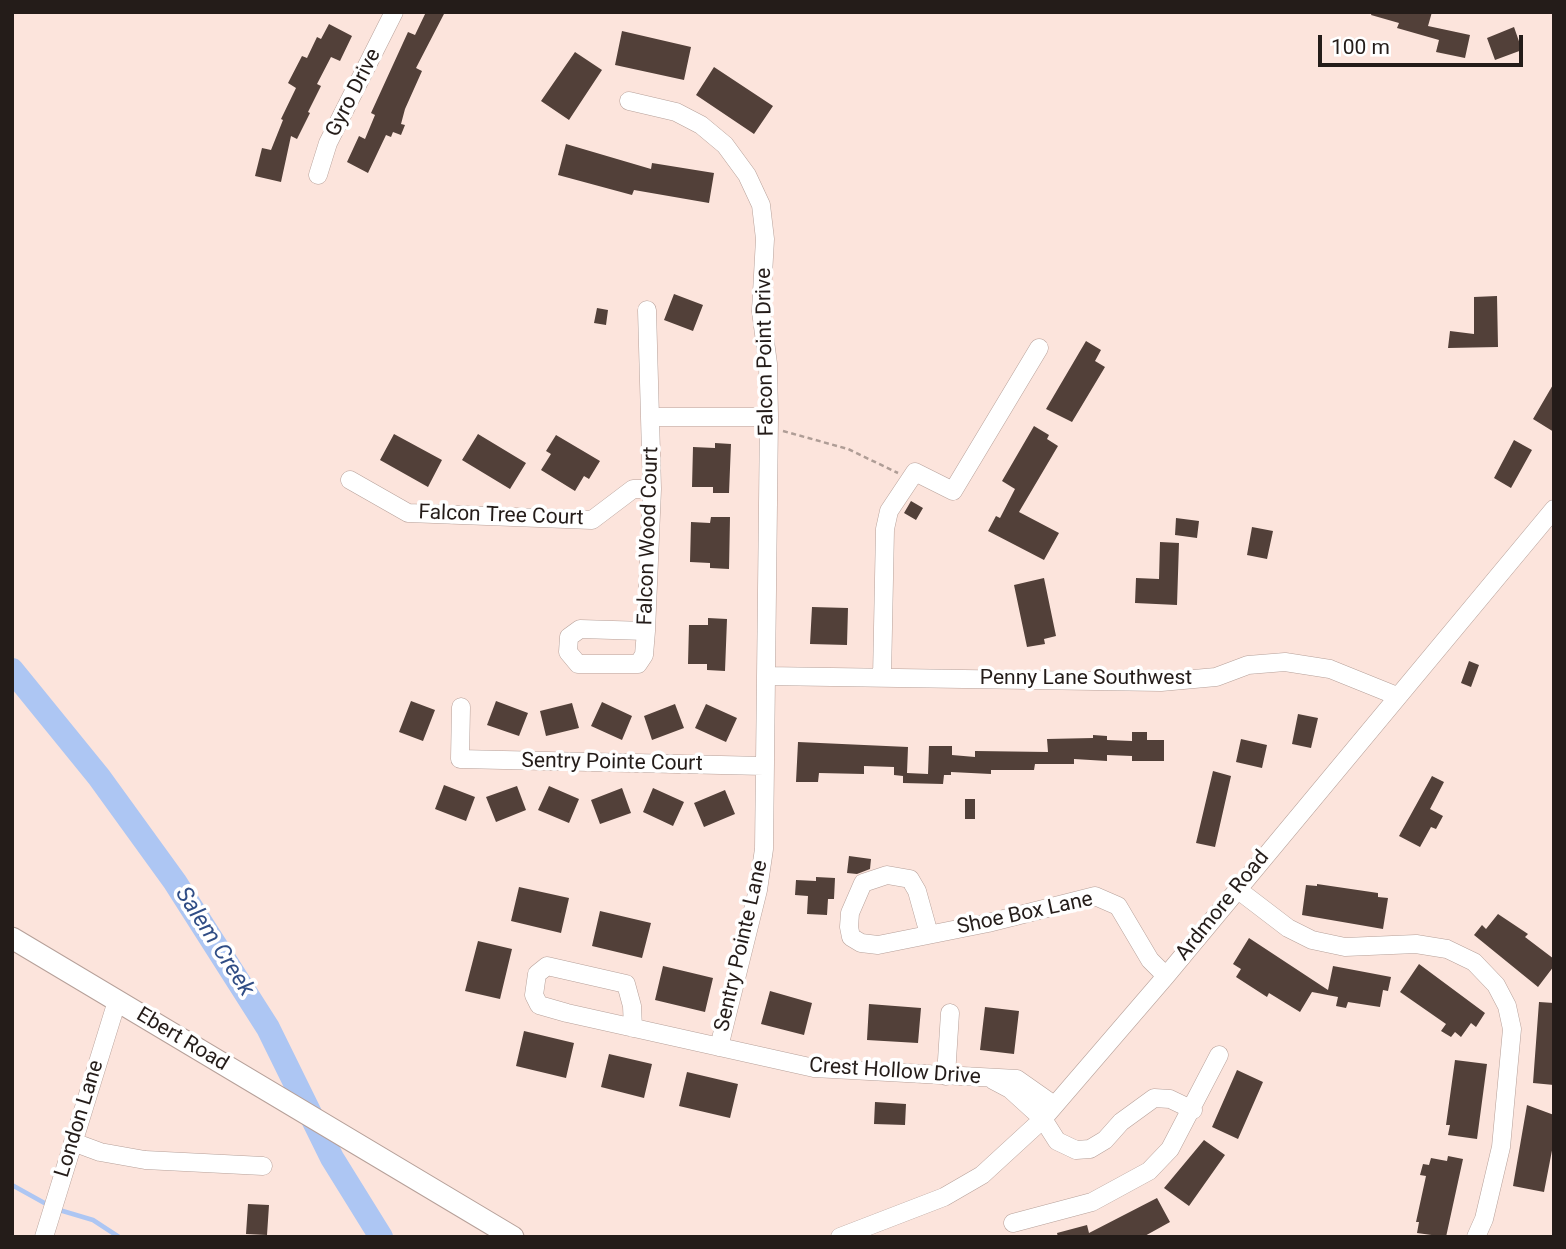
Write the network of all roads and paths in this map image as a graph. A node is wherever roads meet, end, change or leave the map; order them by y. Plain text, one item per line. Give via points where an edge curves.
1 (394, 12) edge
2 (629, 101) dead end
3 (318, 175) dead end
4 (646, 310) dead end
5 (1039, 348) dead end
6 (652, 417) junction
7 (769, 422) junction
8 (910, 479) junction
9 (350, 480) dead end
10 (652, 489) junction
11 (1554, 509) edge
12 (646, 631) junction
13 (766, 676) junction
14 (882, 677) junction
15 (1397, 696) junction
16 (461, 707) dead end
17 (764, 766) junction
18 (1237, 889) junction
19 (929, 934) junction
20 (12, 938) edge
21 (1166, 976) junction
22 (117, 1001) junction
23 (950, 1013) dead end
24 (633, 1028) junction
25 (719, 1047) junction
26 (1219, 1055) dead end
27 (946, 1076) junction
28 (1193, 1110) junction
29 (1049, 1112) junction
30 (73, 1142) junction
31 (263, 1166) dead end
32 (1013, 1223) dead end
33 (44, 1237) edge
34 (513, 1237) edge
35 (840, 1237) edge
36 (1476, 1237) edge

1 - 3 street, Gyro Drive via 328,143
2 - 7 street, Falcon Point Drive via 676,112 701,125 725,145 761,205 765,239 761,311
4 - 6 street, Falcon Wood Court
5 - 8 street via 953,491 915,472
6 - 7 street
6 - 10 street, Falcon Wood Court
7 - 8 path via 848,449
7 - 13 street, Falcon Point Drive
8 - 14 street via 889,511 885,529
9 - 10 street, Falcon Tree Court via 408,513 579,520 592,520 633,489
10 - 12 street, Falcon Wood Court
11 - 15 street, Ardmore Road
12 - 12 street, Falcon Wood Court via 644,655 638,664 578,664 568,652 569,637 580,629
13 - 14 street, Penny Lane Southwest
13 - 17 street, Sentry Pointe Lane
14 - 15 street, Penny Lane Southwest via 1161,682 1216,677 1248,666 1285,662 1330,669
15 - 18 street, Ardmore Road
16 - 17 street, Sentry Pointe Court via 460,759
17 - 25 street, Sentry Pointe Lane via 764,849 758,890
18 - 21 street, Ardmore Road
18 - 36 street via 1288,928 1312,940 1345,947 1416,944 1447,949 1474,962 1496,985 1512,1029 1501,1147
19 - 19 street, Shoe Box Lane via 878,945 851,937 850,913 863,883 887,875 910,879
19 - 21 street, Shoe Box Lane via 1095,896 1118,906 1150,960
20 - 22 main road, Ebert Road
21 - 29 street, Ardmore Road
22 - 30 street, London Lane
22 - 34 main road, Ebert Road
23 - 27 street
24 - 24 street, Crest Hollow Drive via 539,1005 534,995 537,974 547,966 626,984
24 - 25 street, Crest Hollow Drive
25 - 27 street, Crest Hollow Drive via 814,1068
26 - 28 street
27 - 29 street, Crest Hollow Drive via 993,1080
28 - 29 street, Crest Hollow Drive via 1170,1099 1154,1098 1105,1140 1090,1149 1076,1150 1057,1141
28 - 32 street via 1170,1149 1149,1171 1120,1190
29 - 35 street, Ardmore Road via 1009,1153 972,1181 944,1197
30 - 31 street via 145,1160
30 - 33 street, London Lane

